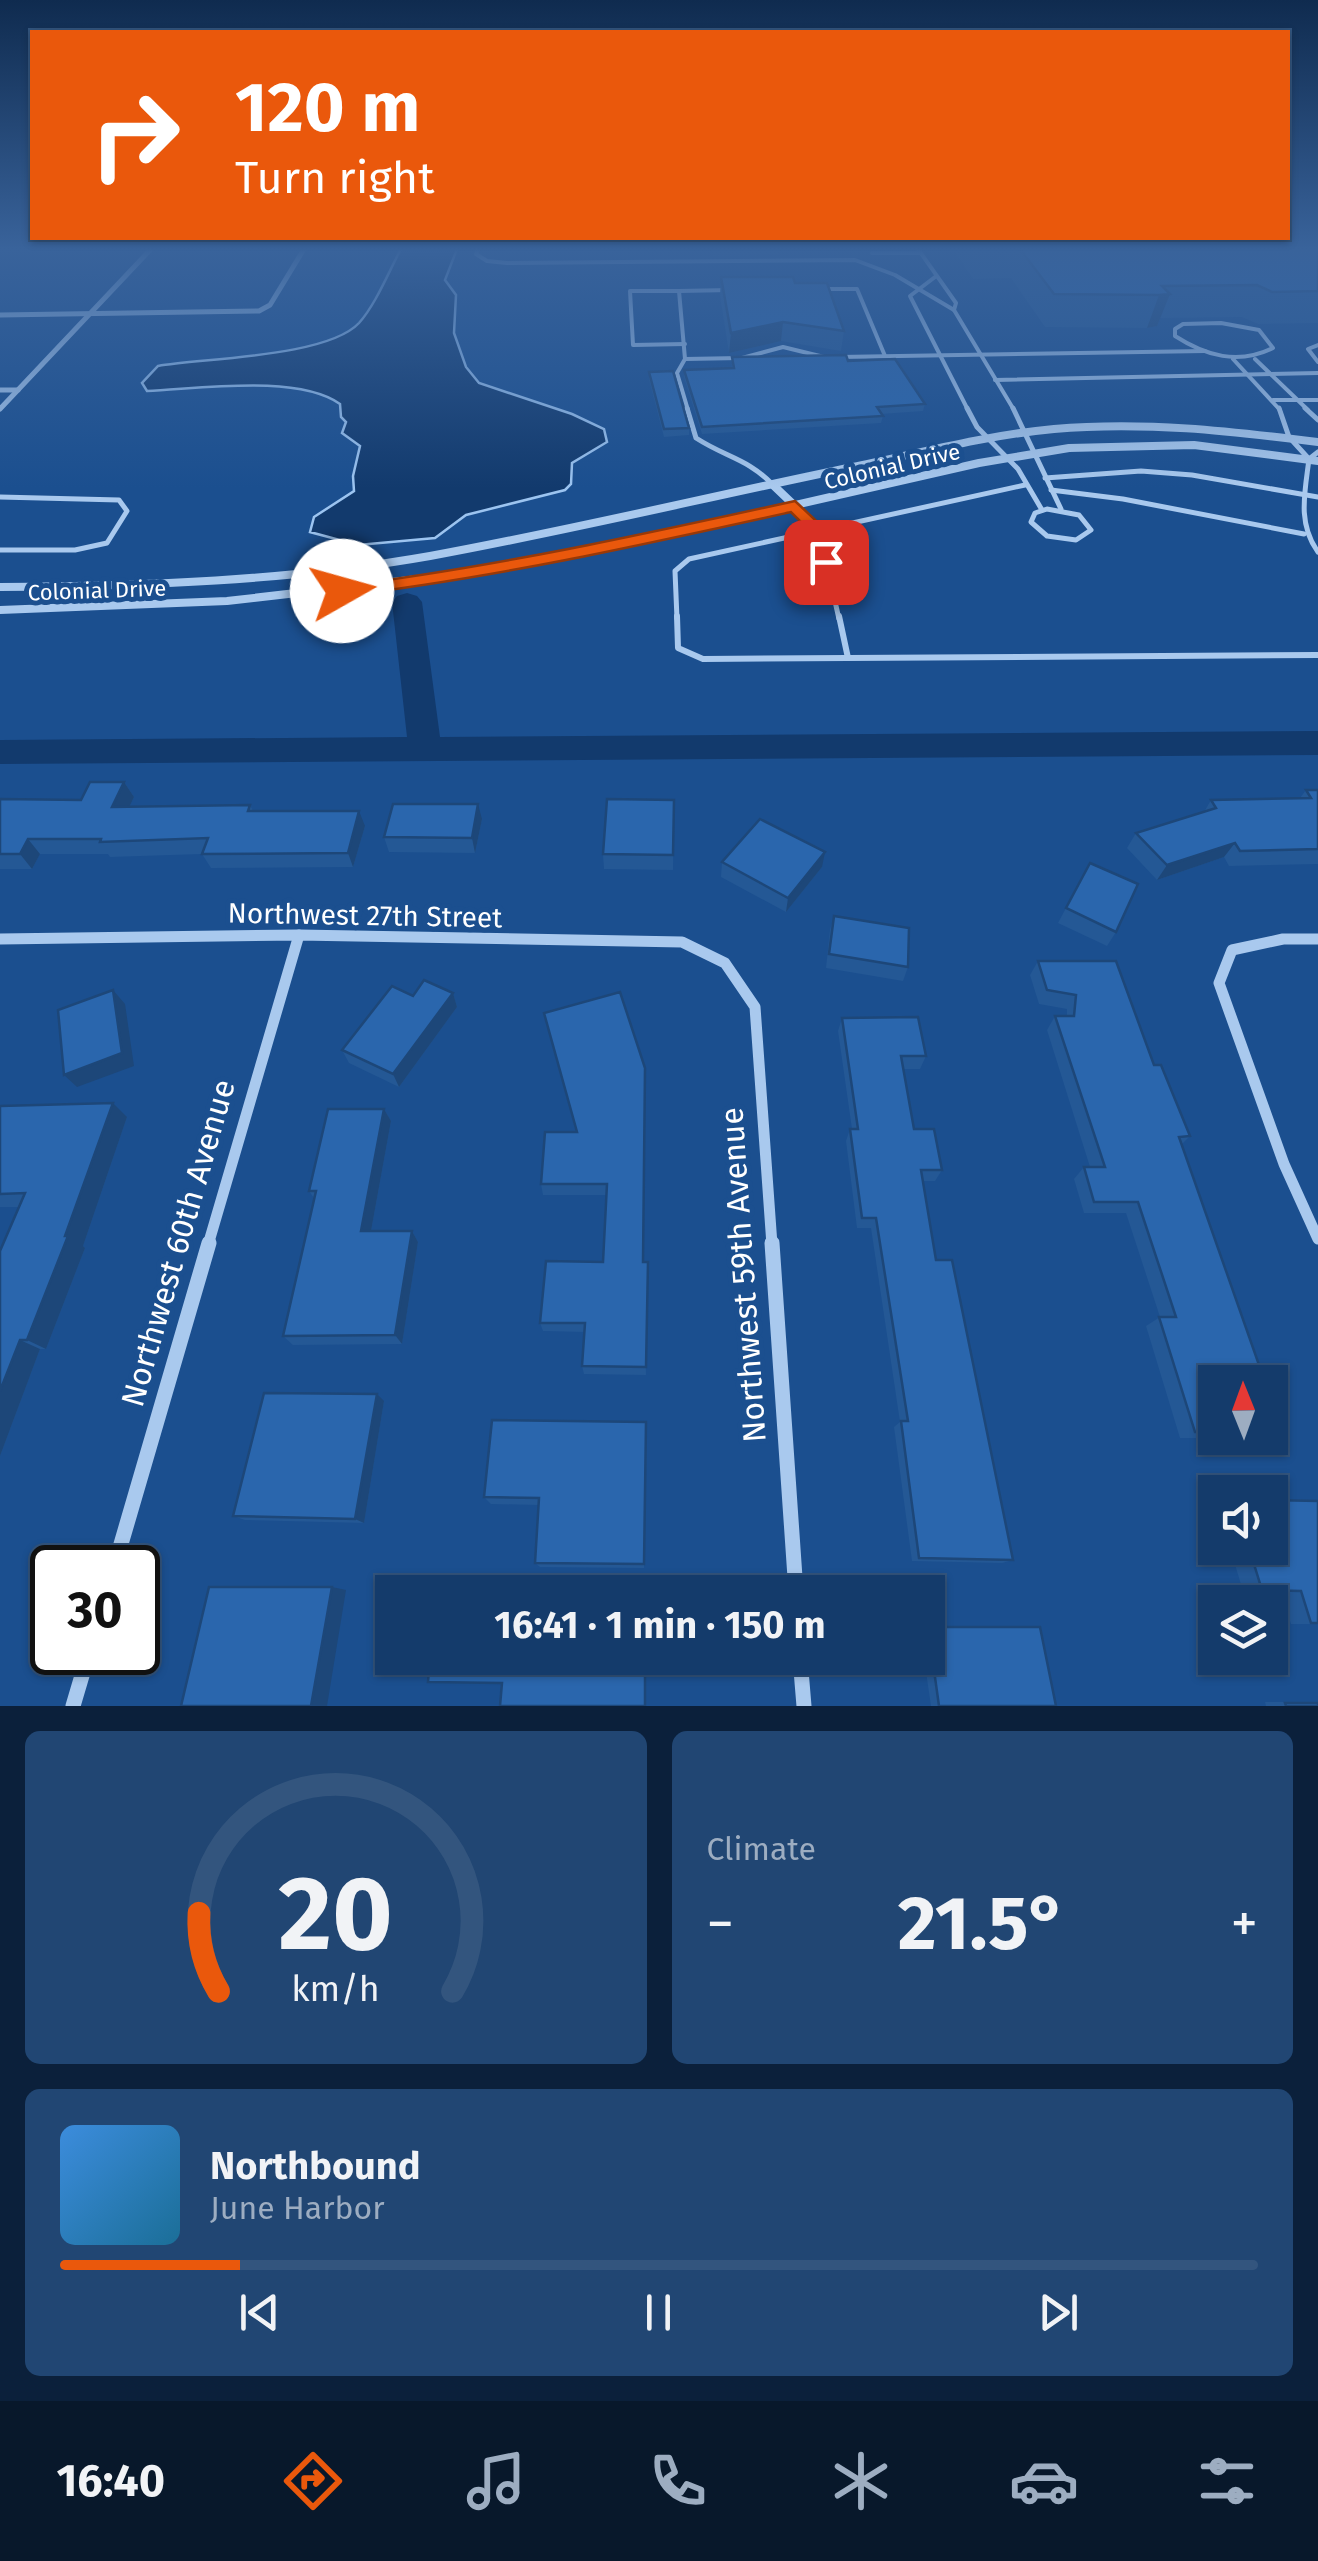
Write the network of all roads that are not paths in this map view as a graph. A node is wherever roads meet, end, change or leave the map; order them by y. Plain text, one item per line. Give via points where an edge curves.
1 (74, 329) edge
2 (632, 329) edge
3 (683, 329) edge
4 (873, 329) edge
5 (927, 329) edge
6 (964, 329) edge
7 (1176, 329) edge
8 (1256, 329) edge
9 (685, 344) junction
10 (1318, 345) edge
11 (1205, 351) junction
12 (979, 355) junction
13 (885, 356) junction
14 (942, 356) junction
15 (824, 357) junction
16 (742, 358) junction
17 (775, 358) edge
18 (792, 358) edge
19 (685, 359) junction
20 (1234, 359) junction
21 (1255, 359) junction
22 (1318, 362) edge
23 (1318, 373) edge
24 (1248, 374) junction
25 (1270, 374) junction
26 (994, 380) junction
27 (0, 390) edge
28 (18, 390) junction
29 (1272, 400) junction
30 (1298, 400) junction
31 (1318, 400) edge
32 (0, 409) edge
33 (1318, 420) edge
34 (1028, 433) junction
35 (1289, 437) junction
36 (990, 440) junction
37 (1318, 442) edge
38 (1318, 452) edge
39 (1036, 453) junction
40 (1009, 458) junction
41 (1313, 460) edge
42 (1045, 478) junction
43 (774, 485) junction
44 (1026, 485) junction
45 (1051, 490) junction
46 (1306, 495) junction
47 (0, 497) edge
48 (1318, 497) edge
49 (795, 506) junction
50 (1042, 510) junction
51 (1061, 510) junction
52 (588, 525) junction
53 (819, 531) junction
54 (1304, 534) junction
55 (602, 549) junction
56 (0, 550) edge
57 (1318, 552) edge
58 (429, 556) junction
59 (434, 580) junction
60 (0, 587) edge
61 (0, 610) edge
62 (1318, 655) edge
63 (848, 658) junction
64 (299, 935) junction
65 (0, 939) edge
66 (1318, 939) edge
67 (724, 963) joint
68 (1318, 1239) edge
69 (121, 1545) edge
70 (795, 1575) edge
71 (82, 1675) edge
72 (801, 1675) edge
73 (73, 1706) edge
74 (804, 1706) edge

1 - 28 street
2 - 9 lane via 633,345
3 - 9 lane
4 - 13 lane
5 - 14 lane
6 - 12 lane
7 - 11 lane via 1175,336
8 - 21 lane via 1273,348
9 - 19 lane
10 - 22 lane via 1308,349
11 - 12 lane
11 - 20 lane
12 - 14 lane
12 - 26 lane
13 - 14 lane
13 - 15 lane
14 - 36 lane
15 - 16 lane via 793,347 764,348
15 - 18 lane
16 - 17 lane
16 - 19 lane
19 - 43 lane via 677,373 696,438 752,463
20 - 21 lane
20 - 24 lane
21 - 25 lane
23 - 25 lane
24 - 25 lane
24 - 26 lane
24 - 29 lane
25 - 30 lane
26 - 34 lane
27 - 28 street
28 - 32 street
29 - 30 lane
29 - 35 lane
30 - 31 lane
30 - 33 lane
34 - 35 street, Colonial Drive via 1132,425
34 - 36 street, Colonial Drive
34 - 39 lane
35 - 37 street, Colonial Drive
35 - 41 lane
36 - 40 lane
36 - 43 street, Colonial Drive
38 - 41 lane
39 - 40 street, Colonial Drive
39 - 41 street, Colonial Drive via 1147,444
39 - 42 lane
40 - 44 lane
40 - 49 street, Colonial Drive
41 - 46 lane
42 - 45 lane
42 - 46 lane via 1158,472
43 - 49 street
43 - 52 street, Colonial Drive
44 - 50 lane
44 - 53 lane
45 - 51 lane
45 - 54 lane
46 - 48 lane
46 - 54 lane
47 - 56 lane via 119,500 126,511 107,543
49 - 53 lane
49 - 55 street, Colonial Drive
50 - 51 lane
50 - 51 lane via 1031,522 1047,536 1076,540 1089,534 1086,520
52 - 55 street
52 - 58 street, Colonial Drive
53 - 63 lane
53 - 63 lane via 689,559 675,572 678,648 703,659
54 - 57 lane
55 - 59 street, Colonial Drive
58 - 59 street
58 - 60 street, Colonial Drive via 282,576
59 - 61 street, Colonial Drive via 280,598
62 - 63 lane
64 - 65 street, Northwest 27th Street
64 - 67 street, Northwest 27th Street via 682,942
64 - 69 street, Northwest 60th Avenue
66 - 68 street via 1232,950 1219,983
67 - 70 street, Northwest 59th Avenue via 754,1007
71 - 73 street
72 - 74 street

